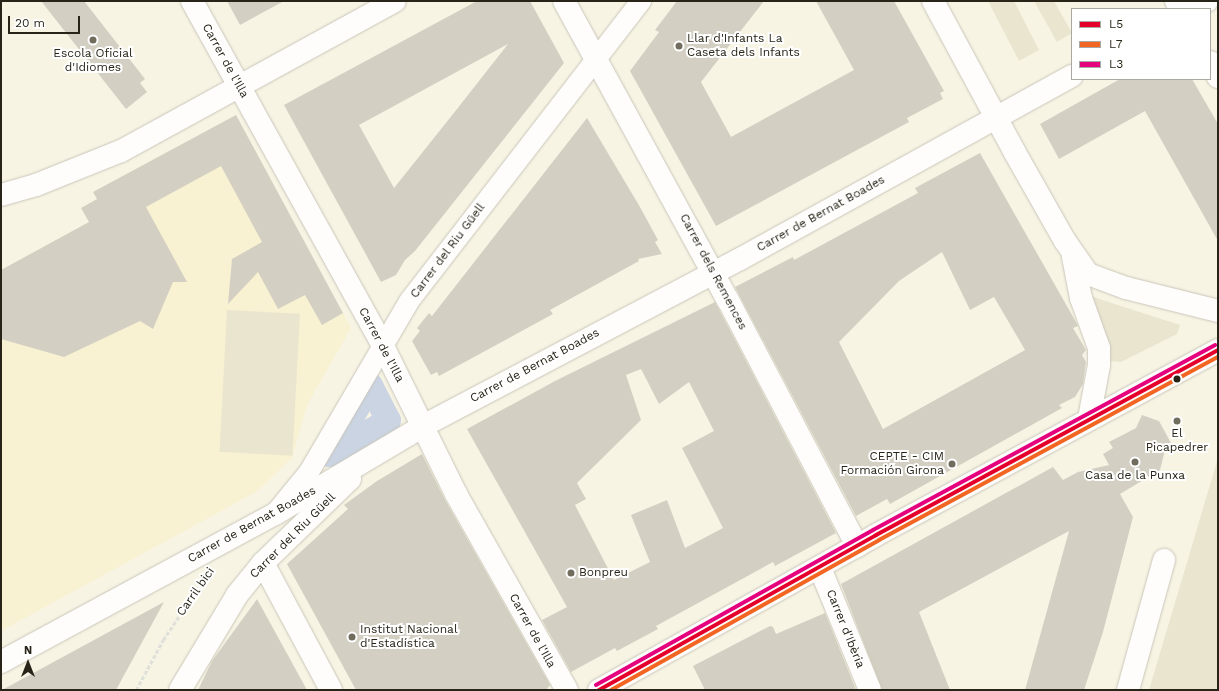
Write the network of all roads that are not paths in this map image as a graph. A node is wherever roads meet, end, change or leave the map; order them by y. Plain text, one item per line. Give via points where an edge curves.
1 (192, 1) edge
2 (395, 1) edge
3 (564, 1) edge
4 (641, 1) edge
5 (934, 1) edge
6 (1207, 1) edge
7 (1195, 8) edge
8 (595, 58) junction
9 (1211, 64) edge
10 (1071, 77) edge
11 (1218, 77) edge
12 (239, 86) junction
13 (997, 117) junction
14 (1, 196) edge
15 (1071, 250) junction
16 (713, 272) junction
17 (1218, 311) edge
18 (383, 346) junction
19 (1218, 350) edge
20 (1089, 419) junction
21 (423, 426) junction
22 (378, 453) junction
23 (275, 514) junction
24 (857, 546) junction
25 (1164, 560) dead end
26 (263, 563) junction
27 (820, 568) junction
28 (1, 662) edge
29 (180, 690) edge
30 (331, 690) edge
31 (567, 690) edge
32 (599, 690) edge
33 (870, 690) edge
34 (1128, 690) edge

1 - 12 street, Carrer de l'Illa
2 - 12 street
3 - 8 street, Carrer dels Remences
4 - 8 street, Carrer del Riu Güell
5 - 13 street
6 - 7 street
8 - 16 street, Carrer dels Remences
8 - 18 street, Carrer del Riu Güell via 410,300
9 - 11 street
10 - 13 street, Carrer de Bernat Boades
12 - 14 street via 121,151 50,180
12 - 18 street, Carrer de l'Illa
13 - 15 street
13 - 16 street, Carrer de Bernat Boades
15 - 17 street via 1088,274 1098,280
15 - 20 street via 1081,298 1098,348 1098,370
16 - 21 street, Carrer de Bernat Boades
16 - 24 street, Carrer dels Remences
18 - 21 street, Carrer de l'Illa
18 - 23 street, Carrer del Riu Güell via 309,472
19 - 20 street
20 - 24 street
21 - 22 street, Carrer de Bernat Boades
21 - 31 street, Carrer de l'Illa via 456,494
22 - 23 street, Carrer de Bernat Boades
22 - 26 street, Carrer del Riu Güell
23 - 28 street, Carrer de Bernat Boades
24 - 27 street
25 - 34 street
26 - 29 street, Carrer del Riu Güell via 237,595
26 - 30 street
27 - 32 street
27 - 33 street, Carrer d'Ibèria

